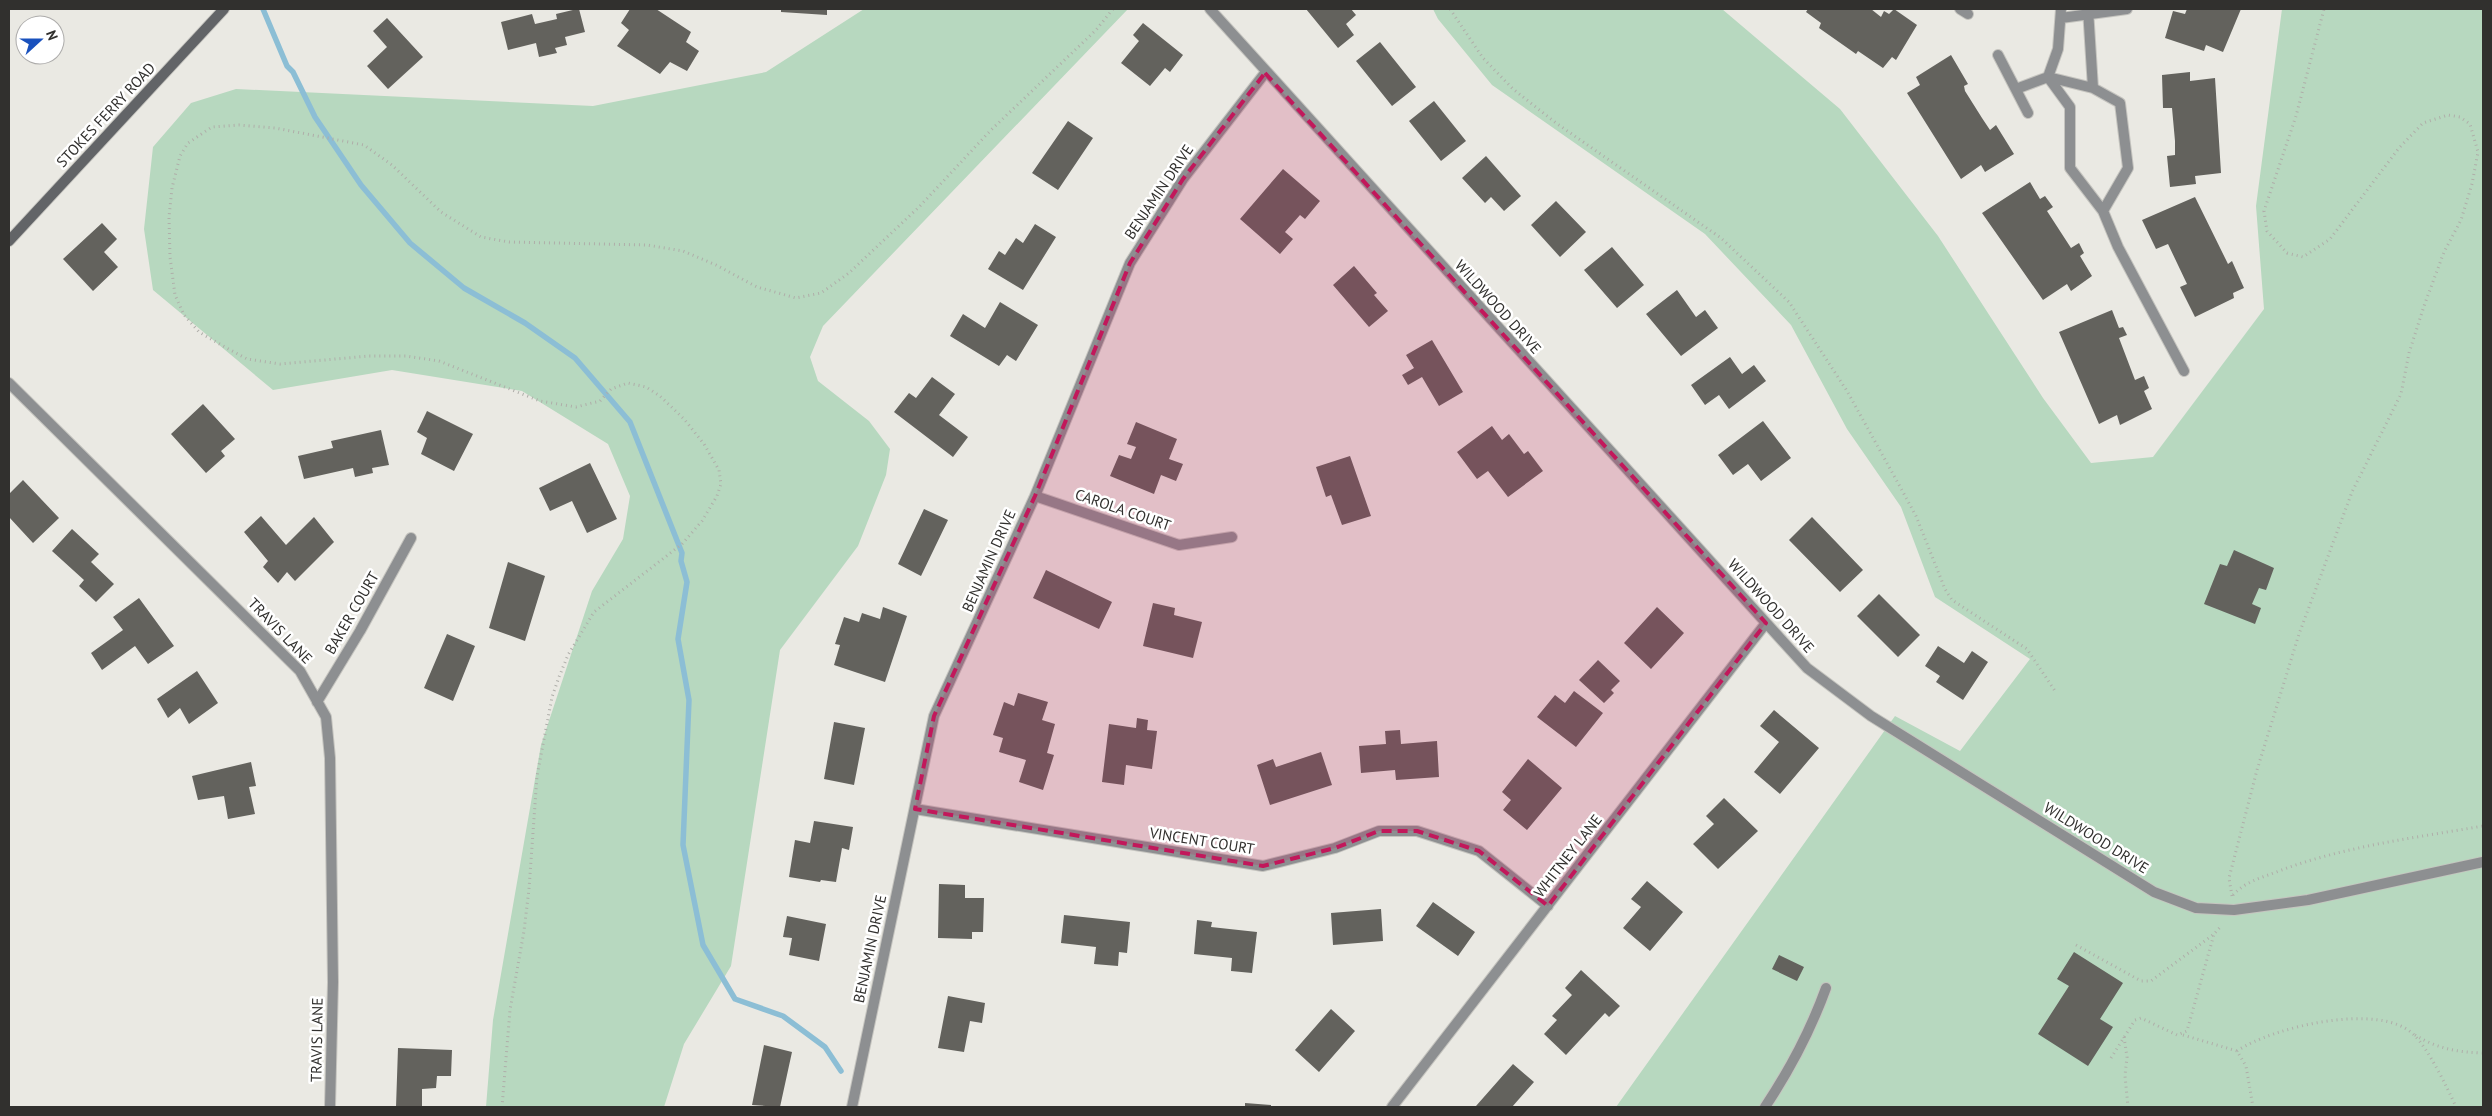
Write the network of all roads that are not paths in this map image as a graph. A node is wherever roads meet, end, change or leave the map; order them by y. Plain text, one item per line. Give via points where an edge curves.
1 (224, 9) edge
2 (1210, 9) edge
3 (2127, 9) edge
4 (2089, 12) edge
5 (2061, 13) edge
6 (1998, 55) dead end
7 (1266, 73) junction
8 (2048, 77) junction
9 (2093, 88) junction
10 (2016, 89) junction
11 (2028, 113) dead end
12 (2103, 210) junction
13 (9, 241) edge
14 (2184, 370) dead end
15 (9, 383) edge
16 (1035, 496) junction
17 (1232, 537) dead end
18 (411, 538) dead end
19 (1766, 623) junction
20 (317, 702) junction
21 (915, 809) junction
22 (2483, 862) edge
23 (1548, 906) junction
24 (1826, 988) dead end
25 (330, 1107) edge
26 (852, 1107) edge
27 (1392, 1107) edge
28 (1766, 1107) edge

1 - 13 street, STOKES FERRY ROAD
2 - 7 street, WILDWOOD DRIVE
3 - 4 street
4 - 5 street
4 - 9 street
5 - 8 street via 2058,49
6 - 10 street
7 - 16 street, BENJAMIN DRIVE via 1183,179 1130,263
7 - 19 street, WILDWOOD DRIVE
8 - 9 street
8 - 10 street
8 - 12 street via 2070,107 2070,168
9 - 12 street via 2120,103 2128,168
10 - 11 street
12 - 14 street via 2118,246
15 - 20 street, TRAVIS LANE via 300,671
16 - 17 street, CAROLA COURT via 1179,544
16 - 21 street, BENJAMIN DRIVE via 934,716
18 - 20 street, BAKER COURT
19 - 22 street, WILDWOOD DRIVE via 1807,668 1871,716 2154,892 2196,908 2234,910 2308,900
19 - 23 street, WHITNEY LANE
20 - 25 street, TRAVIS LANE via 326,717 330,758 333,982
21 - 23 street, VINCENT COURT via 1263,866 1335,848 1379,831 1417,831 1478,851
21 - 26 street, BENJAMIN DRIVE
23 - 27 street, WHITNEY LANE
24 - 28 street via 1796,1058

